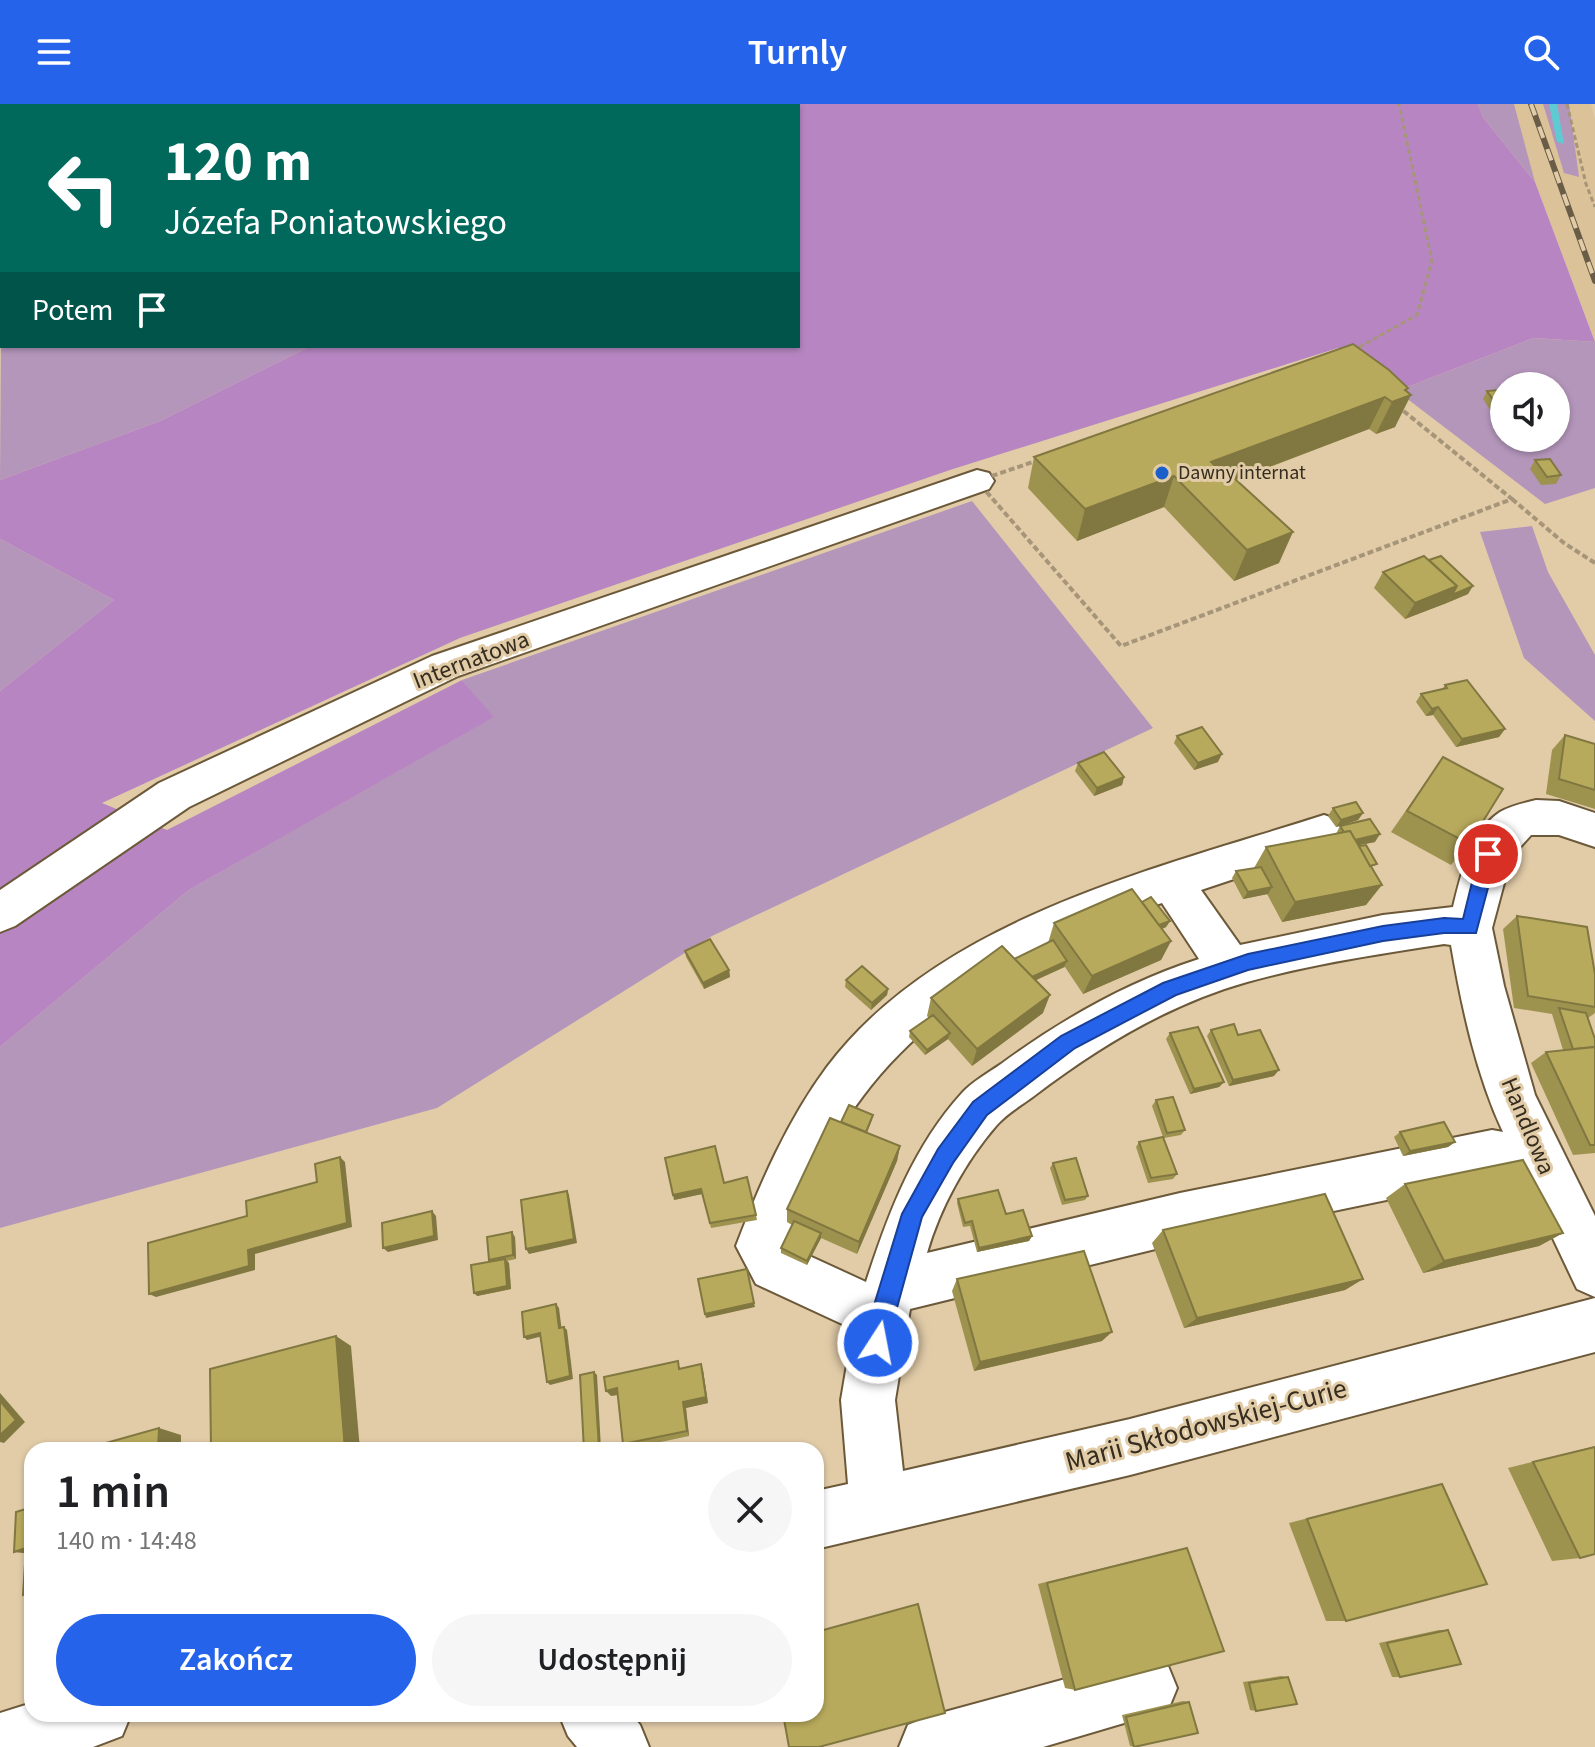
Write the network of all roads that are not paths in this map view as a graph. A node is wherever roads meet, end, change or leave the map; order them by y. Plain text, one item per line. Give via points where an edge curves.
1 (977, 481) road end
2 (1595, 830) edge
3 (1324, 832) edge
4 (1171, 882) junction
5 (0, 913) edge
6 (1470, 928) junction
7 (1230, 968) junction
8 (1547, 1173) junction
9 (1595, 1271) edge
10 (886, 1301) junction
11 (1595, 1325) edge
12 (878, 1505) junction
13 (824, 1518) edge
14 (1146, 1688) edge
15 (73, 1722) edge
16 (597, 1722) edge
17 (0, 1744) edge
18 (618, 1747) edge
19 (930, 1747) edge

1 - 5 street, Internatowa via 445,666 174,795
2 - 6 street via 1558,818 1524,818 1504,831 1488,854
3 - 4 street
4 - 7 street
4 - 10 street via 1060,922 951,982 859,1064 832,1100 762,1246 774,1266 802,1281
6 - 7 street via 1444,925 1383,934
6 - 8 street, Handlowa via 1512,1099
7 - 10 street via 1170,988 1068,1042 980,1108 913,1214
8 - 9 street, Handlowa
8 - 10 street via 1528,1160 1492,1154 1180,1218
10 - 12 street via 868,1400
11 - 12 street, Marii Skłodowskiej-Curie via 1130,1447
12 - 13 street, Marii Skłodowskiej-Curie
14 - 19 street
15 - 17 street
16 - 18 street

